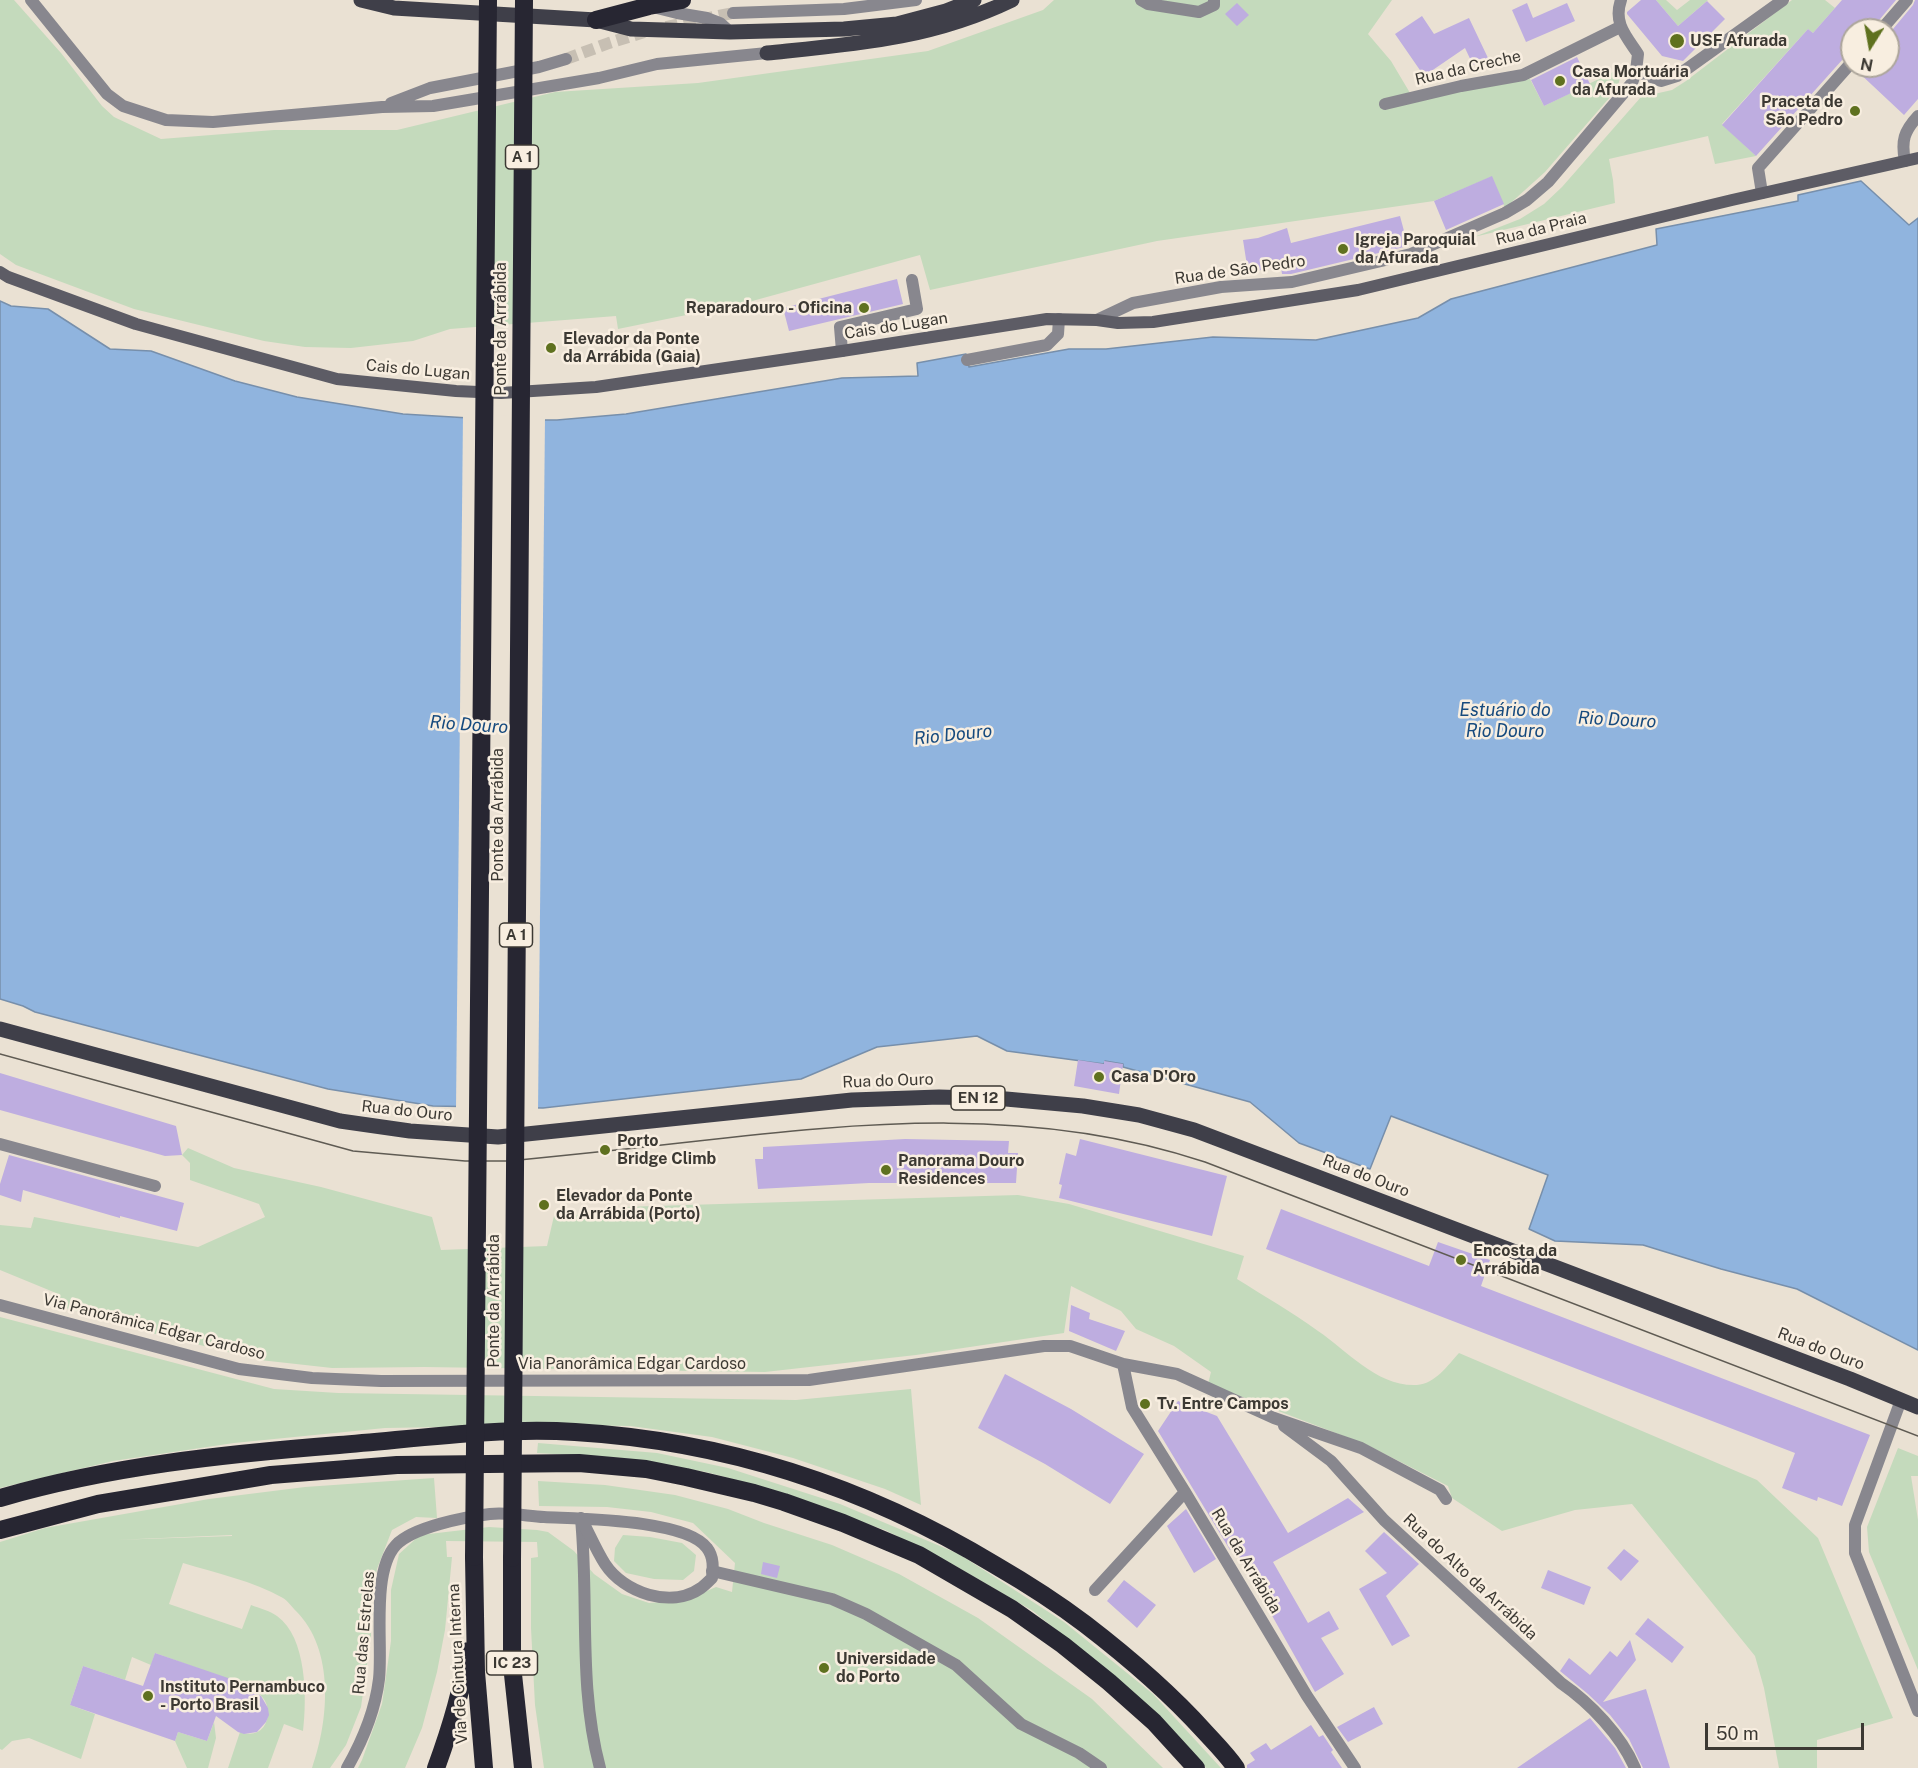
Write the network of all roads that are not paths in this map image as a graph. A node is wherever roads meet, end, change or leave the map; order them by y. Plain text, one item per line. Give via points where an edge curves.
1 (31, 0) edge
2 (361, 0) edge
3 (488, 0) edge
4 (524, 0) edge
5 (682, 0) edge
6 (916, 0) edge
7 (974, 0) edge
8 (1012, 0) edge
9 (1141, 0) edge
10 (1214, 0) edge
11 (1622, 0) edge
12 (1783, 0) edge
13 (1907, 0) edge
14 (649, 6) junction
15 (733, 13) tunnel mouth
16 (1891, 18) edge
17 (596, 20) junction
18 (1620, 27) junction
19 (730, 32) junction
20 (767, 52) joint
21 (566, 59) tunnel mouth
22 (1636, 71) junction
23 (1840, 76) edge
24 (1385, 104) dead end
25 (382, 106) junction
26 (1918, 116) edge
27 (1918, 158) edge
28 (1905, 161) junction
29 (1762, 193) junction
30 (0, 272) edge
31 (912, 280) dead end
32 (1059, 319) junction
33 (1097, 320) junction
34 (842, 351) junction
35 (967, 360) dead end
36 (0, 1029) edge
37 (0, 1144) edge
38 (155, 1186) dead end
39 (0, 1305) edge
40 (1124, 1364) junction
41 (1901, 1400) junction
42 (1918, 1407) edge
43 (1274, 1418) junction
44 (1185, 1492) junction
45 (0, 1498) edge
46 (1446, 1499) dead end
47 (581, 1518) junction
48 (0, 1530) edge
49 (474, 1557) joint
50 (512, 1558) joint
51 (712, 1571) junction
52 (1095, 1590) dead end
53 (473, 1610) junction
54 (1918, 1710) edge
55 (347, 1768) edge
56 (436, 1768) edge
57 (484, 1768) edge
58 (522, 1768) edge
59 (600, 1768) edge
60 (1101, 1768) edge
61 (1196, 1768) edge
62 (1236, 1768) edge
63 (1355, 1768) edge
64 (1635, 1768) edge

1 - 25 street via 107,94 140,113 166,120 213,122
2 - 17 main road via 394,8
3 - 49 highway, Ponte da Arrábida / A 1, bridge
4 - 50 highway, Ponte da Arrábida / A 1, bridge
5 - 14 highway
6 - 15 street via 844,9
7 - 19 main road via 897,24
8 - 20 main road via 931,30 878,41
9 - 10 street via 1199,12 1214,5
11 - 18 street via 1618,10
12 - 22 street via 1677,76 1660,81
13 - 16 street
14 - 17 highway
14 - 19 street via 720,22
17 - 19 main road via 631,28
18 - 22 street via 1638,54
18 - 24 street, Rua da Creche via 1523,75
20 - 25 street via 657,64 599,78 433,106
21 - 25 street via 430,88
22 - 33 street, Rua de São Pedro via 1632,83 1548,182 1505,213 1411,254 1292,282 1221,287 1133,303
23 - 29 street via 1758,168
26 - 28 street via 1902,144
27 - 28 main road, Rua da Praia
28 - 29 main road, Rua da Praia
29 - 33 main road, Rua da Praia via 1358,290 1153,322 1118,324
30 - 34 main road, Cais do Lugan via 136,324 337,379 456,391 501,393 596,387
31 - 34 street via 917,309 840,327
32 - 33 main road, Cais do Lugan
32 - 34 main road, Cais do Lugan
32 - 35 street via 1058,334 1047,345
36 - 41 main road, Rua do Ouro / EN 12 via 340,1121 410,1131 498,1137 763,1108 939,1097 1006,1099 1139,1115 1194,1130
37 - 38 street
39 - 40 street, Via Panorâmica Edgar Cardoso via 239,1369 312,1378 809,1380 1070,1346
40 - 43 street, Rua do Alto da Arrábida via 1177,1374
40 - 44 street, Rua da Arrábida via 1132,1407
41 - 42 main road, Rua do Ouro / EN 12
41 - 54 street via 1855,1525 1855,1553
43 - 46 street, Rua do Alto da Arrábida via 1361,1448 1440,1490
43 - 64 street, Rua do Alto da Arrábida via 1331,1461 1384,1520 1577,1694 1613,1732
44 - 52 street
44 - 63 street, Rua da Arrábida via 1307,1696
45 - 62 highway via 164,1462 279,1449 523,1431 619,1435 700,1448 838,1487 959,1543 1053,1600 1124,1654 1179,1703
47 - 51 street, Rua das Estrelas via 655,1526 692,1536 707,1548
47 - 51 street via 606,1565 642,1594 686,1594 700,1589 712,1578
47 - 55 street, Rua das Estrelas via 492,1514 417,1531 393,1548 380,1591 379,1678 374,1708
47 - 59 street via 586,1696
48 - 61 highway via 98,1504 271,1475 397,1465 579,1463 646,1469 784,1502 919,1555 1012,1609 1063,1645 1154,1722
49 - 53 highway, Via de Cintura Interna / IC 23
50 - 58 highway, IC 23 via 512,1665
51 - 60 street via 819,1596 866,1614 956,1665 1021,1724
53 - 56 highway via 459,1695
53 - 57 highway, Via de Cintura Interna / IC 23

